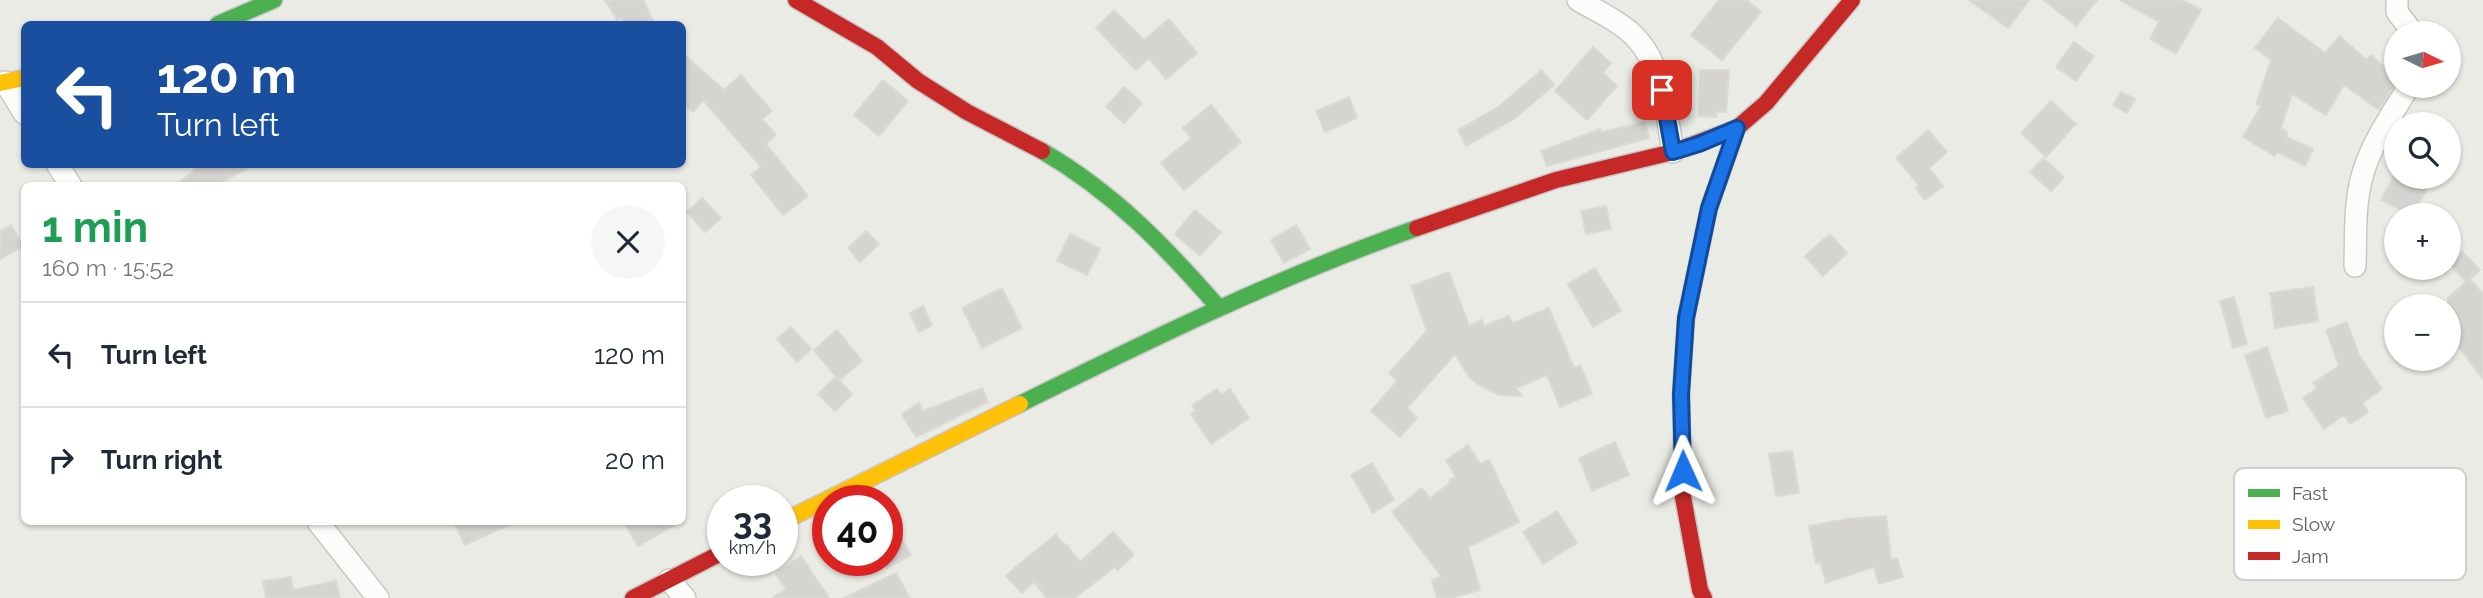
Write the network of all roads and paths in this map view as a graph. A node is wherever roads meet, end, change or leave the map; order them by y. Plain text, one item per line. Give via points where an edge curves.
1 (274, 0) edge
2 (796, 0) edge
3 (1578, 0) edge
4 (1852, 0) edge
5 (2398, 0) edge
6 (225, 21) edge
7 (2404, 21) edge
8 (10, 81) edge
9 (2402, 98) edge
10 (21, 106) edge
11 (1737, 128) junction
12 (1673, 152) junction
13 (2355, 266) dead end
14 (1219, 308) junction
15 (798, 514) edge
16 (320, 525) edge
17 (707, 560) edge
18 (668, 580) junction
19 (1696, 595) edge
20 (378, 598) edge
21 (634, 598) edge
22 (685, 598) edge

1 - 6 street
2 - 14 street via 877,47 918,81 967,112 1099,187 1173,255
3 - 12 street via 1636,37 1653,61
4 - 11 street via 1766,103
5 - 7 street via 2398,12
8 - 10 street
9 - 13 street via 2363,172
11 - 12 street
11 - 19 street via 1709,208 1686,318 1681,394 1683,497
12 - 14 street via 1543,185 1374,243
14 - 15 street
16 - 20 street
17 - 18 street
18 - 21 street
18 - 22 street

